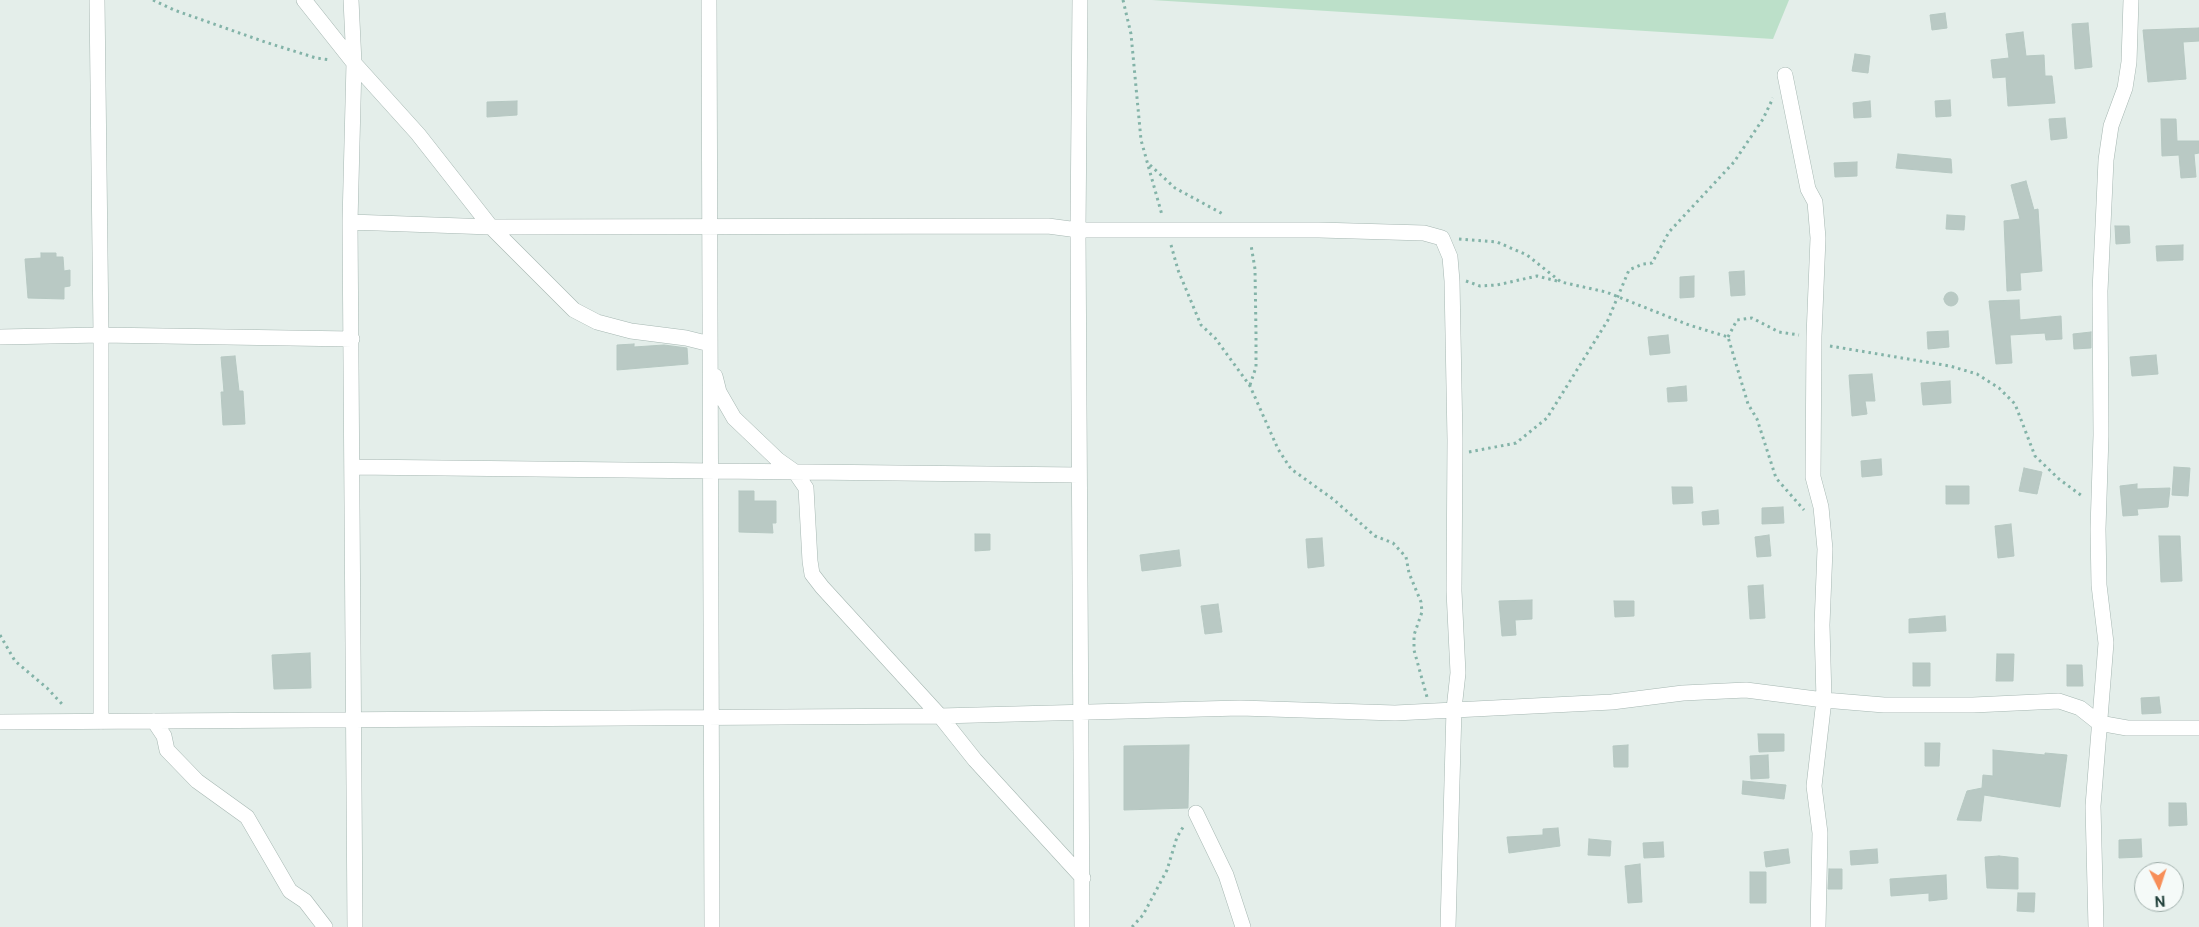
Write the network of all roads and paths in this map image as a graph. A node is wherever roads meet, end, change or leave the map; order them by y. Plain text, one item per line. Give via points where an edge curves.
1 (97, 0) edge
2 (153, 0) edge
3 (304, 0) edge
4 (351, 0) edge
5 (709, 0) edge
6 (1080, 0) edge
7 (1123, 0) edge
8 (2131, 0) edge
9 (354, 63) junction
10 (1785, 74) joint
11 (1149, 165) junction
12 (1164, 220) dead end
13 (350, 222) junction
14 (491, 227) junction
15 (709, 228) junction
16 (1078, 230) junction
17 (1244, 230) junction
18 (1168, 237) dead end
19 (1438, 237) junction
20 (1451, 275) junction
21 (1560, 282) junction
22 (1618, 297) junction
23 (101, 335) junction
24 (1814, 336) junction
25 (0, 337) edge
26 (1728, 337) junction
27 (352, 339) junction
28 (710, 344) junction
29 (711, 360) junction
30 (1250, 386) junction
31 (1455, 458) junction
32 (353, 467) junction
33 (796, 472) junction
34 (710, 473) junction
35 (1079, 475) junction
36 (2099, 503) junction
37 (1806, 513) dead end
38 (0, 636) edge
39 (1824, 700) junction
40 (1454, 709) junction
41 (1435, 710) junction
42 (1082, 712) junction
43 (710, 716) junction
44 (940, 716) junction
45 (354, 721) junction
46 (0, 722) edge
47 (70, 722) junction
48 (101, 722) junction
49 (154, 722) junction
50 (2099, 723) junction
51 (2199, 728) edge
52 (1196, 812) joint
53 (1083, 878) junction
54 (325, 927) edge
55 (355, 927) edge
56 (712, 927) edge
57 (1082, 927) edge
58 (1132, 927) edge
59 (1243, 927) edge
60 (1448, 927) edge
61 (1818, 927) edge
62 (2096, 927) edge

1 - 23 street
2 - 9 path via 316,58
3 - 9 street
4 - 9 street
5 - 15 street
6 - 16 street
7 - 11 path via 1131,34 1141,140
8 - 36 street via 2125,88 2111,126 2106,160 2100,291
9 - 13 street
9 - 14 street via 418,134
10 - 22 path via 1762,119 1734,162 1669,232 1652,263 1629,270
10 - 24 street via 1808,189 1814,202 1818,238
11 - 12 path
11 - 17 path via 1175,188 1233,220
13 - 14 street
13 - 27 street
14 - 15 street
14 - 28 street via 574,310 597,322 631,331
15 - 16 street via 1048,226
15 - 28 street
16 - 17 street
16 - 35 street
17 - 19 street via 1424,233
17 - 30 path via 1254,252 1255,269 1256,367
18 - 30 path via 1201,325 1215,338
19 - 20 street via 1447,247
19 - 21 path via 1497,242 1528,255
20 - 21 path via 1480,286 1537,276
20 - 31 street
21 - 22 path
22 - 26 path
22 - 31 path via 1608,320 1547,418 1516,443 1463,453
23 - 25 street
23 - 27 street
23 - 48 street
24 - 26 path via 1778,332 1752,318 1737,320
24 - 36 path via 1833,347 1950,366 1976,374 1999,388 2015,404 2035,456 2082,496
24 - 39 street via 1813,477 1821,507 1825,549
26 - 37 path via 1748,404 1757,419 1776,478
27 - 32 street
28 - 29 street
29 - 33 street via 719,392 734,418 778,460
29 - 34 street
30 - 41 path via 1278,449 1291,469 1333,499 1375,536 1393,543 1406,557 1422,602 1414,634 1414,650 1424,691
31 - 40 street via 1454,591 1458,673
32 - 34 street
32 - 45 street
33 - 34 street
33 - 35 street
33 - 44 street via 806,488 812,574
34 - 43 street
35 - 42 street
36 - 50 street via 2099,585 2106,643
38 - 47 path via 15,661 61,702
39 - 40 street via 1746,690 1683,693 1612,702
39 - 50 street via 1884,705 2059,701 2080,708
39 - 61 street via 1814,786 1820,833
40 - 41 street
40 - 60 street
41 - 42 street via 1395,713 1240,708
42 - 44 street
42 - 53 street
43 - 44 street
43 - 45 street
43 - 56 street
44 - 53 street via 975,760
45 - 49 street
45 - 55 street
46 - 47 street
47 - 48 street
48 - 49 street
49 - 54 street via 164,736 167,750 197,781 247,817 290,891 304,901
50 - 51 street via 2127,728
50 - 62 street via 2093,806
52 - 58 path via 1177,837 1167,870 1143,915
52 - 59 street via 1226,876
53 - 57 street

